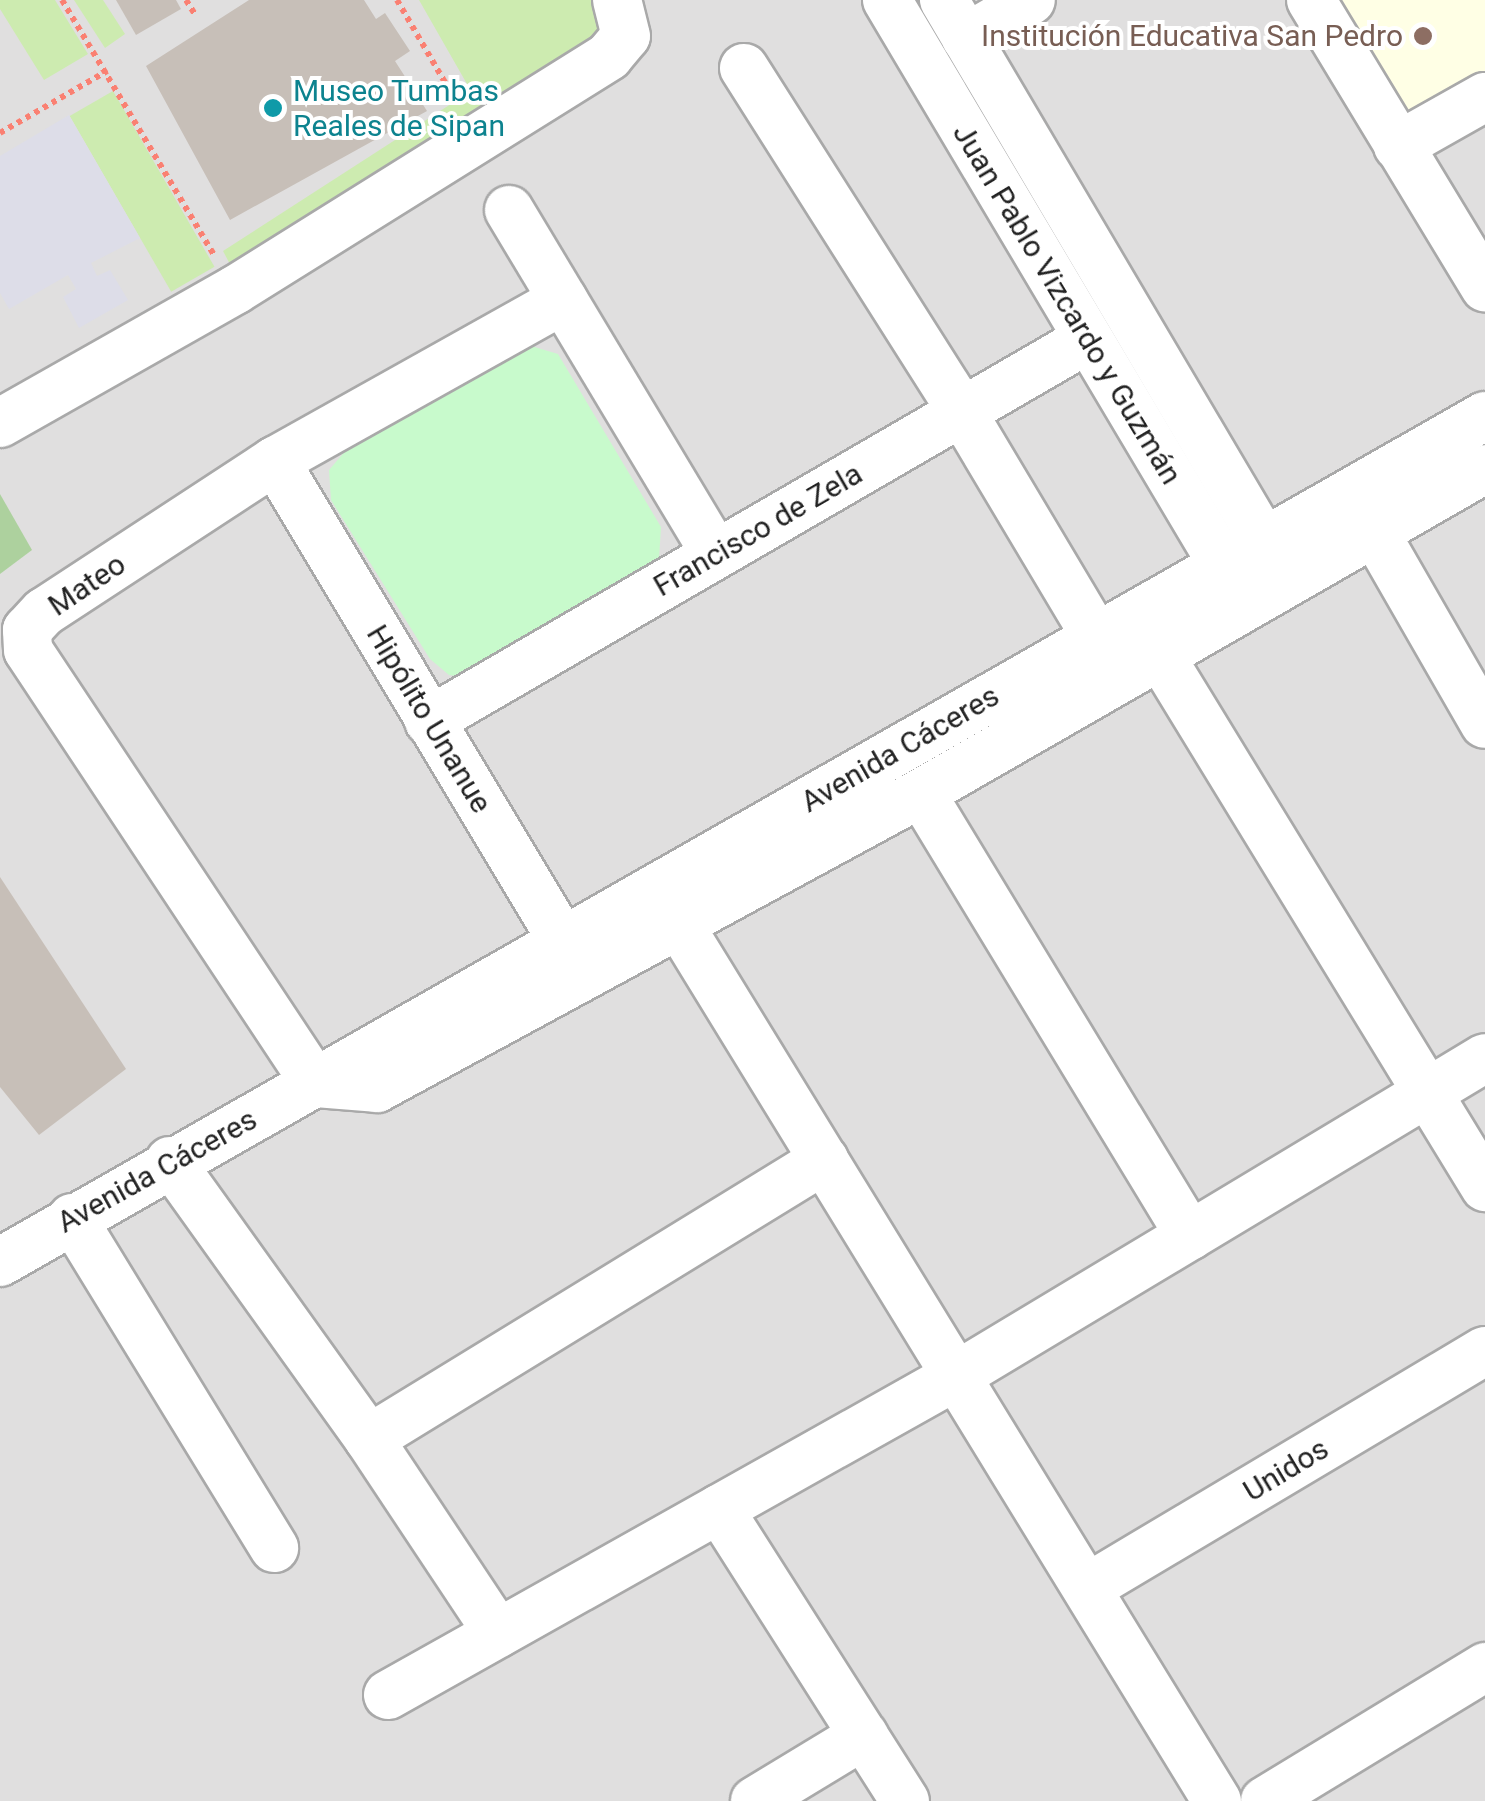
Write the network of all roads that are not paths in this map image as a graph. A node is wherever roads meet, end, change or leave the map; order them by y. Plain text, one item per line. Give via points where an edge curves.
1 (617, 0) edge
2 (887, 0) edge
3 (1031, 0) edge
4 (1312, 0) edge
5 (955, 19) edge
6 (744, 68) dead end
7 (1485, 97) edge
8 (1398, 146) junction
9 (510, 210) dead end
10 (1485, 287) edge
11 (564, 300) junction
12 (1086, 340) junction
13 (962, 412) junction
14 (1485, 416) edge
15 (0, 423) edge
16 (275, 461) junction
17 (1485, 469) edge
18 (1375, 533) junction
19 (1264, 542) junction
20 (716, 554) junction
21 (1223, 565) junction
22 (1288, 583) junction
23 (1248, 606) junction
24 (1116, 626) junction
25 (1160, 657) junction
26 (429, 721) junction
27 (1485, 724) edge
28 (921, 792) junction
29 (668, 906) junction
30 (573, 960) junction
31 (1485, 1058) edge
32 (315, 1083) junction
33 (1425, 1093) junction
34 (824, 1160) junction
35 (170, 1161) junction
36 (1485, 1187) edge
37 (72, 1218) junction
38 (1190, 1236) junction
39 (0, 1262) edge
40 (1485, 1351) edge
41 (956, 1376) junction
42 (369, 1438) junction
43 (719, 1509) junction
44 (274, 1548) dead end
45 (1087, 1588) junction
46 (498, 1633) junction
47 (1485, 1667) edge
48 (388, 1695) dead end
49 (864, 1735) junction
50 (755, 1801) edge
51 (906, 1801) edge
52 (1217, 1801) edge
53 (1265, 1801) edge

1 - 15 street via 626,36 609,56 234,290
2 - 12 street, Juan Pablo Vizcardo y Guzmán
3 - 5 street
4 - 8 street
5 - 19 street, Juan Pablo Vizcardo y Guzmán
6 - 13 street
7 - 8 street
8 - 10 street
9 - 11 street
11 - 16 street, Mateo
11 - 20 street
12 - 13 street, Francisco de Zela
12 - 21 street, Juan Pablo Vizcardo y Guzmán
13 - 20 street, Francisco de Zela
13 - 24 street
14 - 19 street, Avenida Cáceres
16 - 26 street, Hipólito Unanue
16 - 32 street, Mateo via 44,612 27,630 28,650
17 - 18 street, Avenida Cáceres
18 - 22 street, Avenida Cáceres
18 - 27 street
19 - 21 street, Avenida Cáceres
19 - 22 street, Juan Pablo Vizcardo y Guzmán
20 - 26 street, Francisco de Zela
21 - 23 street, Juan Pablo Vizcardo y Guzmán
21 - 24 street, Avenida Cáceres
22 - 23 street, Avenida Cáceres
23 - 25 street, Avenida Cáceres
24 - 25 street
24 - 29 street, Avenida Cáceres
25 - 28 street, Avenida Cáceres
25 - 33 street
26 - 30 street, Hipólito Unanue
28 - 29 street, Avenida Cáceres
28 - 38 street
29 - 30 street, Avenida Cáceres
29 - 34 street
30 - 32 street, Avenida Cáceres via 377,1088
31 - 33 street
32 - 35 street, Avenida Cáceres
33 - 36 street
33 - 38 street
34 - 41 street
34 - 42 street
35 - 37 street, Avenida Cáceres
35 - 42 street
37 - 39 street, Avenida Cáceres
37 - 44 street
38 - 41 street
40 - 45 street, Unidos
41 - 43 street
41 - 45 street
42 - 46 street
43 - 46 street
43 - 49 street
45 - 52 street
46 - 48 street
47 - 53 street
49 - 50 street
49 - 51 street

